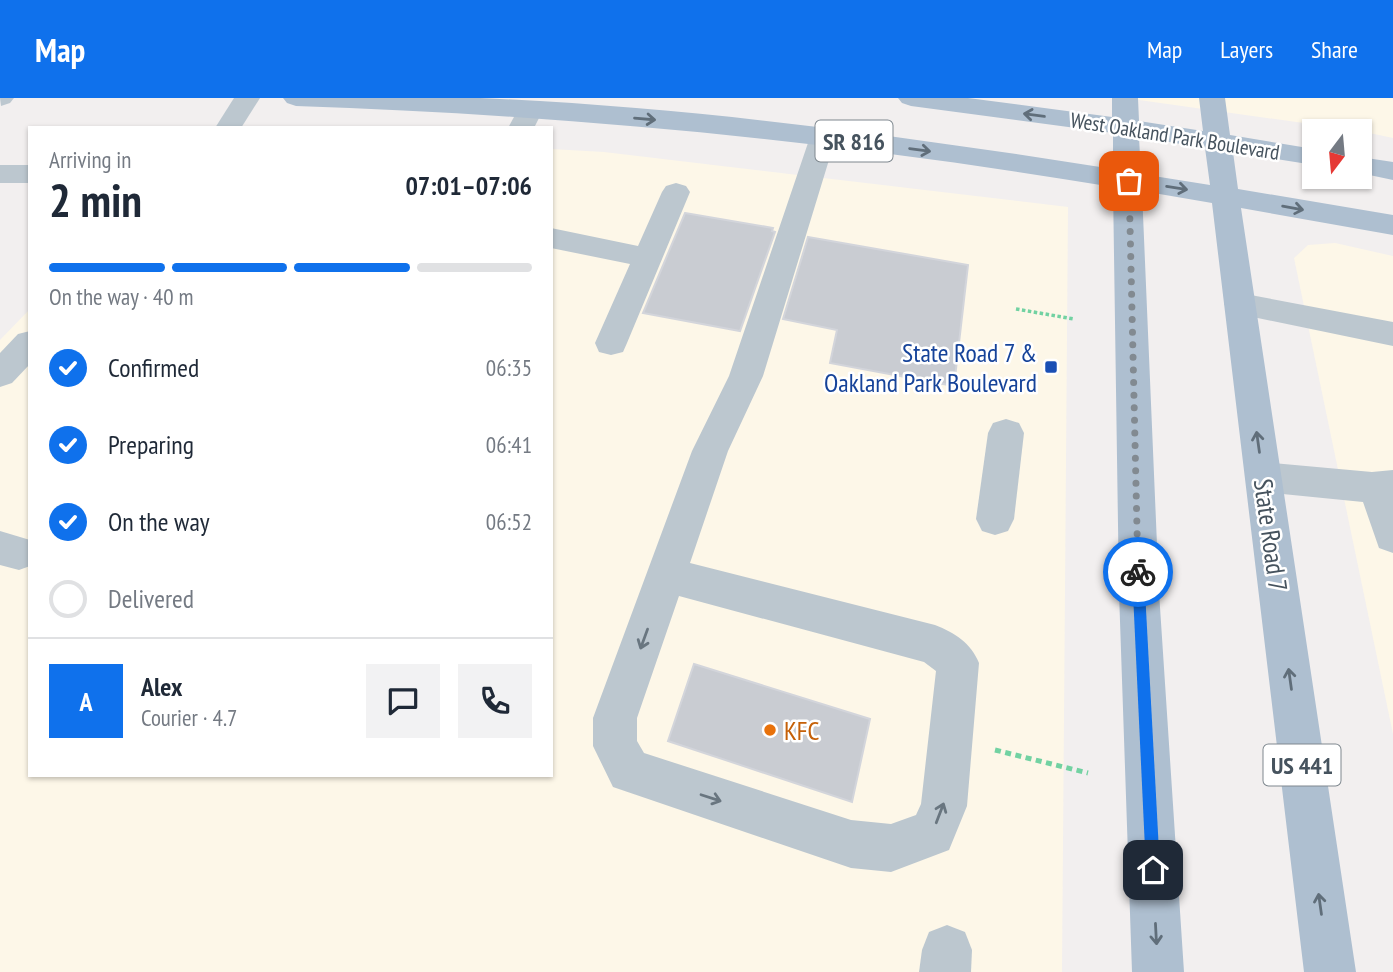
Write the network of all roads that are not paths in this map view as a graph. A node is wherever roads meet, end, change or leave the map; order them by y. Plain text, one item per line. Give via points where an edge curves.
1 (247, 98) edge
2 (296, 98) edge
3 (1125, 98) edge
4 (1212, 98) edge
5 (919, 99) edge
6 (525, 119) edge
7 (229, 126) edge
8 (1126, 127) junction
9 (823, 136) junction
10 (1217, 141) junction
11 (1302, 155) edge
12 (1372, 167) edge
13 (1393, 171) edge
14 (0, 174) edge
15 (28, 174) edge
16 (1129, 181) junction
17 (676, 192) dead end
18 (1225, 196) junction
19 (1393, 225) edge
20 (553, 238) edge
21 (648, 258) junction
22 (1240, 304) junction
23 (1393, 334) edge
24 (611, 343) dead end
25 (28, 345) edge
26 (0, 374) edge
27 (1006, 433) dead end
28 (1263, 477) junction
29 (1385, 486) edge
30 (995, 519) dead end
31 (1393, 536) edge
32 (667, 575) junction
33 (1158, 972) edge
34 (1330, 972) edge

1 - 7 lane
2 - 6 main road, West Oakland Park Boulevard / SR 816
3 - 8 main road
4 - 10 main road, State Road 7 / US 441
8 -> 5 main road, West Oakland Park Boulevard / SR 816
6 -> 9 main road, West Oakland Park Boulevard / SR 816
8 - 10 main road, West Oakland Park Boulevard / SR 816
8 - 16 main road
9 -> 16 main road, West Oakland Park Boulevard / SR 816
9 - 32 lane via 746,376 710,452
10 - 11 main road, West Oakland Park Boulevard / SR 816
10 - 18 main road, State Road 7 / US 441
12 - 13 main road
14 - 15 lane
16 -> 18 main road, West Oakland Park Boulevard / SR 816
16 -> 33 main road via 1139,592
17 - 21 lane
18 -> 19 main road, West Oakland Park Boulevard / SR 816
18 - 22 main road, State Road 7 / US 441
20 - 21 lane
21 - 24 lane
22 - 23 lane
28 -> 22 main road, State Road 7 / US 441
25 - 26 lane
27 - 30 lane
28 - 29 lane
34 -> 28 main road, State Road 7 / US 441
29 - 31 lane
32 -> 32 lane via 615,718 615,746 629,771 851,844 891,848 932,833 944,806 958,663 935,645

